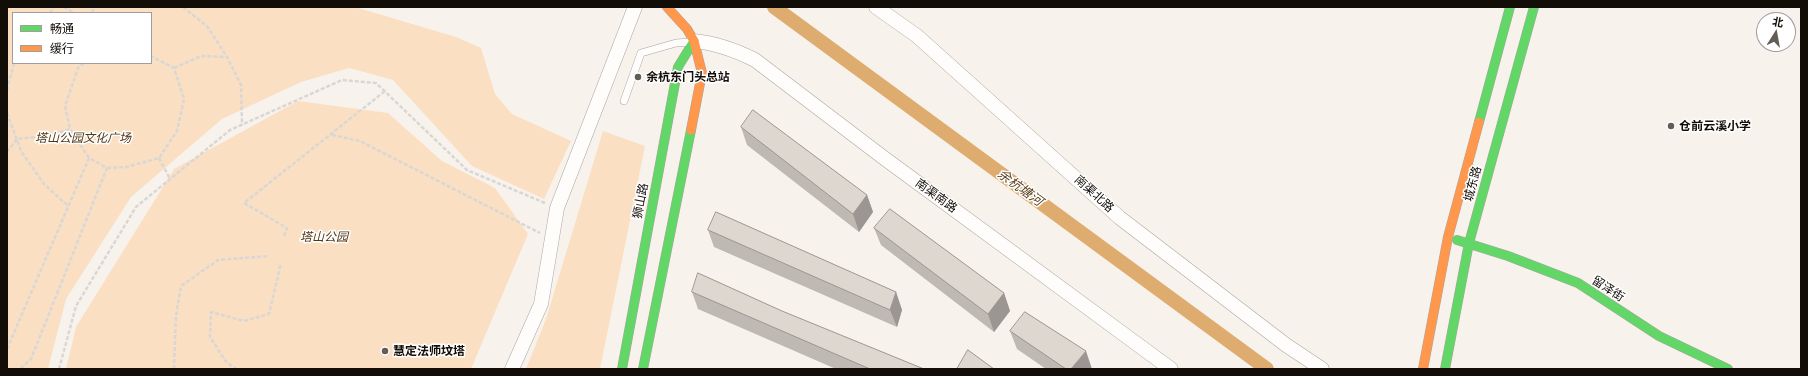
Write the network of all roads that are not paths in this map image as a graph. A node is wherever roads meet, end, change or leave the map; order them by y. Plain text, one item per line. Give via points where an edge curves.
1 (635, 7) edge
2 (668, 7) edge
3 (876, 7) edge
4 (1510, 7) edge
5 (1534, 7) edge
6 (694, 41) junction
7 (624, 101) dead end
8 (1448, 237) junction
9 (1469, 243) junction
10 (512, 369) edge
11 (622, 369) edge
12 (643, 369) edge
13 (1171, 369) edge
14 (1322, 369) edge
15 (1424, 369) edge
16 (1445, 369) edge
17 (1728, 369) edge

1 - 10 street via 557,208 541,304
2 - 6 street via 687,28
3 - 14 street, 南渠北路 via 917,36 1120,218 1286,345
4 - 8 street, 城东路
5 - 9 street, 城东路
6 - 7 lane via 676,43 642,53
6 - 11 street, 狮山路 via 678,67
6 - 12 street via 702,73
6 - 13 street, 南渠南路 via 710,42 738,51 755,60
8 - 9 street, 留泽街
8 - 15 street, 城东路
9 - 16 street, 城东路
9 - 17 street, 留泽街 via 1578,283 1658,336

